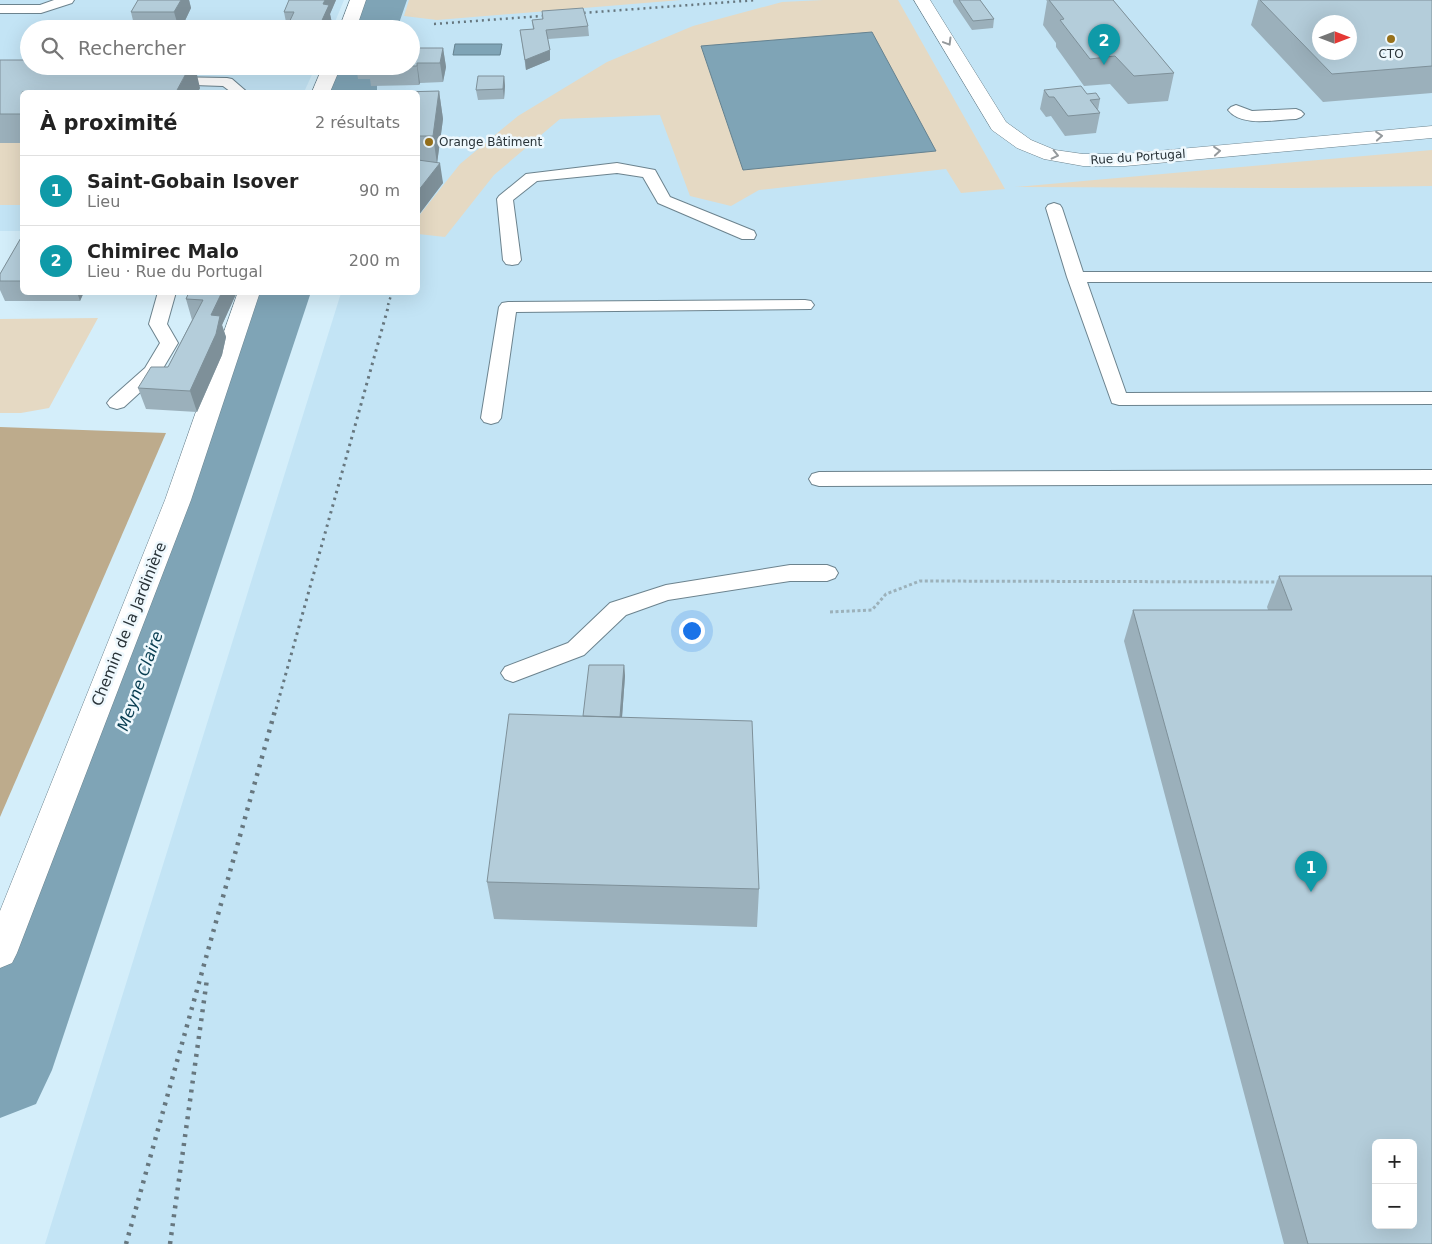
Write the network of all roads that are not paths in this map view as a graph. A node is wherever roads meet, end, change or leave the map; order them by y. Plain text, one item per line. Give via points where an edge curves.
1 (67, 0) edge
2 (358, 0) edge
3 (922, 0) edge
4 (0, 8) edge
5 (350, 20) edge
6 (328, 75) edge
7 (157, 81) edge
8 (237, 90) edge
9 (322, 90) edge
10 (1236, 110) dead end
11 (1296, 114) dead end
12 (1432, 132) edge
13 (1054, 208) dead end
14 (748, 235) dead end
15 (512, 260) dead end
16 (1076, 277) junction
17 (1432, 277) edge
18 (166, 295) edge
19 (248, 295) edge
20 (805, 305) dead end
21 (1432, 398) edge
22 (117, 403) dead end
23 (491, 418) dead end
24 (1432, 477) edge
25 (819, 479) dead end
26 (828, 573) dead end
27 (513, 673) dead end
28 (0, 953) edge

1 - 4 lane via 41,9
2 - 5 street
3 -> 12 street, Rue du Portugal via 999,126 1024,144 1051,155 1084,160 1125,160
6 - 9 street
7 - 8 lane via 227,82
10 - 11 lane via 1250,116
13 - 16 lane
14 - 15 lane via 664,200 649,173 617,168 532,177 505,199
16 - 17 lane
16 - 21 lane via 1119,399
18 - 22 lane via 158,324 169,343 152,371
19 - 28 street, Chemin de la Jardinière via 178,500
20 - 23 lane via 508,307
24 - 25 lane
26 - 27 lane via 790,573 666,593 618,609 576,649

